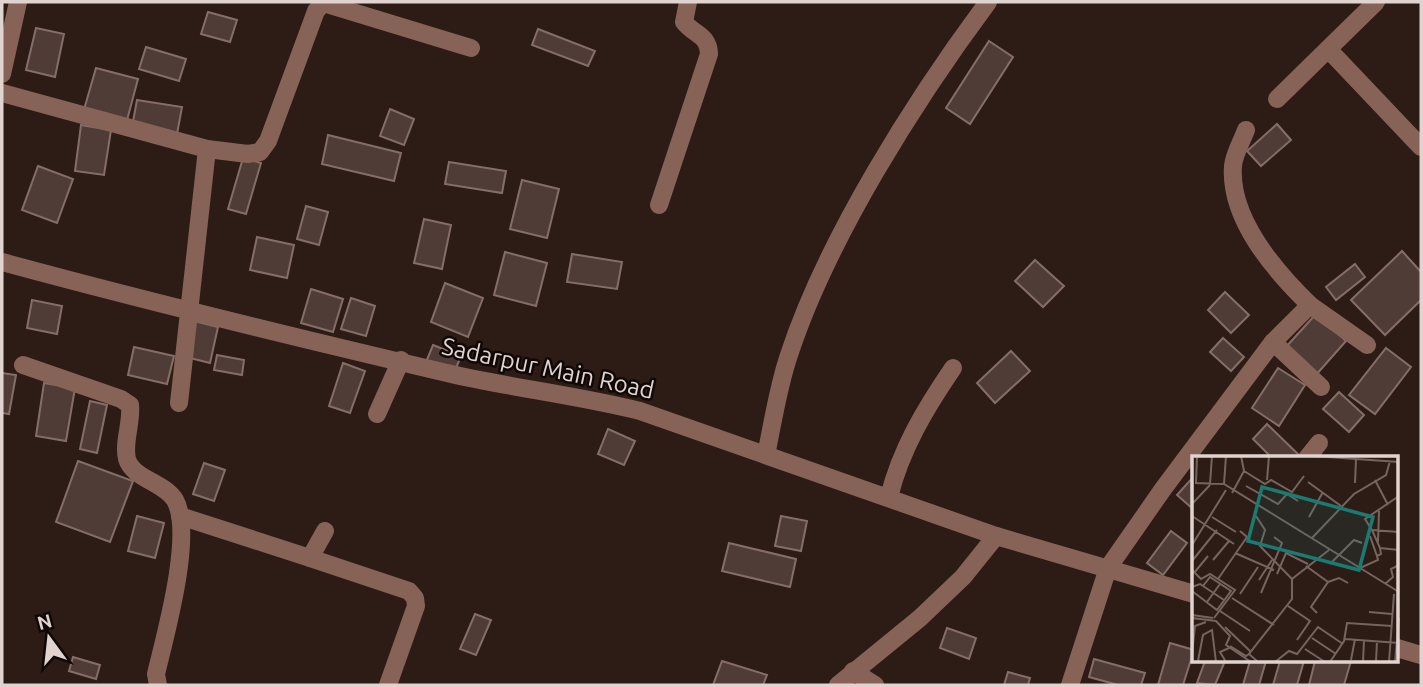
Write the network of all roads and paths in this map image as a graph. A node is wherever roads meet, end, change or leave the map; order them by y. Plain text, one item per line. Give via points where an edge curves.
1 (18, 2) edge
2 (688, 2) edge
3 (988, 2) edge
4 (1376, 2) edge
5 (356, 7) edge
6 (471, 48) dead end
7 (1328, 49) junction
8 (2, 74) edge
9 (2, 93) edge
10 (1277, 99) dead end
11 (1246, 130) dead end
12 (1421, 147) edge
13 (207, 149) junction
14 (659, 205) dead end
15 (2, 262) edge
16 (1310, 305) junction
17 (187, 312) junction
18 (1273, 342) junction
19 (1367, 345) dead end
20 (401, 360) junction
21 (23, 365) dead end
22 (953, 368) dead end
23 (1321, 387) dead end
24 (179, 403) dead end
25 (377, 414) dead end
26 (1319, 443) dead end
27 (766, 454) junction
28 (1309, 456) edge
29 (889, 498) junction
30 (180, 516) junction
31 (325, 531) dead end
32 (996, 536) junction
33 (310, 558) junction
34 (1108, 568) junction
35 (1192, 593) edge
36 (1398, 648) edge
37 (1421, 654) edge
38 (853, 671) junction
39 (158, 685) edge
40 (388, 685) edge
41 (838, 685) edge
42 (875, 685) edge
43 (1070, 685) edge

1 - 8 street
2 - 14 street via 684,22 704,37 709,54
3 - 27 street via 906,124 817,284 788,356
4 - 7 street
5 - 6 street
5 - 13 street via 318,6 260,152
7 - 10 street
7 - 12 street
9 - 13 street
11 - 16 street via 1233,164 1234,191 1251,231 1279,275
13 - 17 street
15 - 17 street, Sadarpur Main Road
16 - 18 street
16 - 19 street
17 - 20 street, Sadarpur Main Road
17 - 24 street
18 - 23 street
18 - 34 street
20 - 25 street
20 - 27 street, Sadarpur Main Road via 449,374 640,411
21 - 30 street via 130,405 128,460 136,471 166,489
22 - 29 street via 909,438
26 - 28 street
27 - 29 street, Sadarpur Main Road
29 - 32 street, Sadarpur Main Road
30 - 33 street
30 - 39 street via 174,595 156,674
31 - 33 street
32 - 34 street, Sadarpur Main Road
32 - 38 street via 963,577 920,618
33 - 40 street via 410,591 415,598
34 - 35 street, Sadarpur Main Road
34 - 43 street
36 - 37 street
38 - 41 street
38 - 42 street

